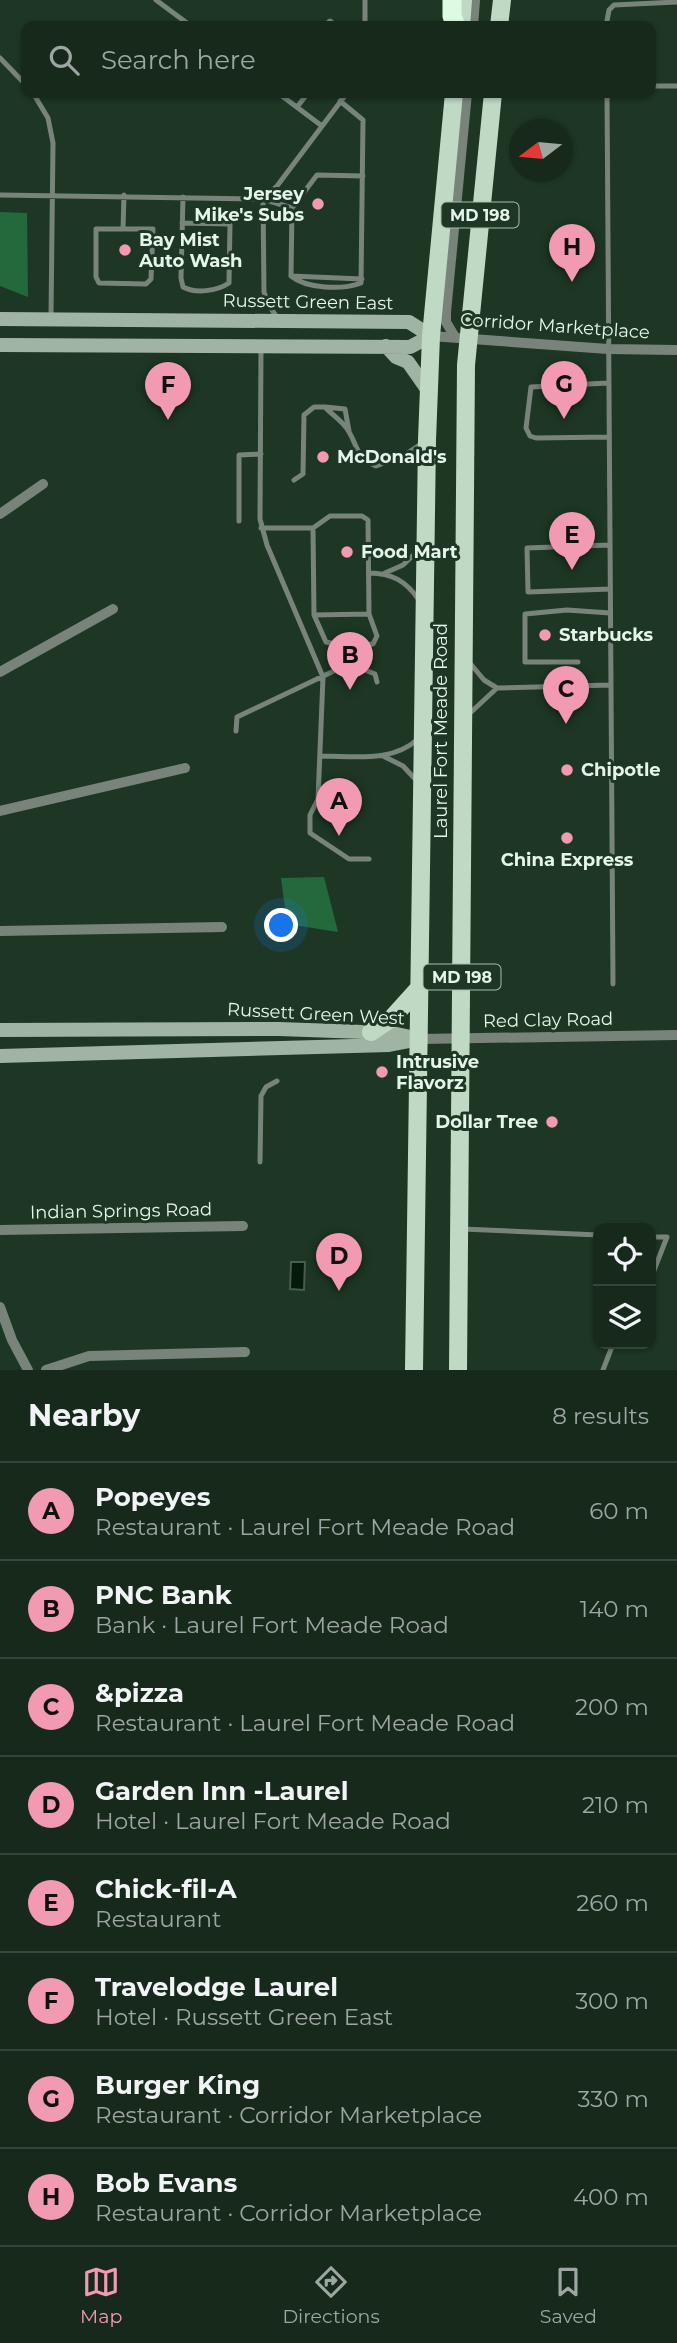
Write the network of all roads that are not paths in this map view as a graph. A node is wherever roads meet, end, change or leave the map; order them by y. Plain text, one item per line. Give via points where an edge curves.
1 (156, 0) edge
2 (365, 0) edge
3 (452, 0) edge
4 (463, 0) edge
5 (475, 0) edge
6 (502, 0) edge
7 (677, 2) edge
8 (184, 21) edge
9 (365, 21) edge
10 (455, 21) edge
11 (459, 21) edge
12 (473, 21) edge
13 (500, 21) edge
14 (607, 21) edge
15 (0, 58) edge
16 (21, 80) edge
17 (656, 86) edge
18 (677, 86) edge
19 (36, 98) edge
20 (285, 98) edge
21 (304, 98) edge
22 (343, 98) edge
23 (454, 98) edge
24 (467, 98) edge
25 (492, 98) edge
26 (607, 98) edge
27 (340, 101) junction
28 (297, 107) junction
29 (322, 126) junction
30 (363, 176) junction
31 (53, 193) junction
32 (0, 195) edge
33 (124, 195) junction
34 (183, 197) junction
35 (263, 199) junction
36 (292, 208) junction
37 (182, 223) junction
38 (123, 229) junction
39 (0, 319) edge
40 (51, 319) junction
41 (281, 321) junction
42 (430, 336) junction
43 (462, 337) junction
44 (0, 345) edge
45 (261, 345) junction
46 (386, 346) junction
47 (608, 349) junction
48 (677, 350) edge
49 (608, 383) junction
50 (429, 392) junction
51 (325, 407) junction
52 (349, 431) junction
53 (609, 437) junction
54 (427, 440) junction
55 (261, 454) junction
56 (294, 480) dead end
57 (43, 484) dead end
58 (0, 514) edge
59 (239, 521) dead end
60 (261, 527) junction
61 (313, 528) junction
62 (424, 545) junction
63 (609, 545) junction
64 (369, 573) junction
65 (385, 573) junction
66 (610, 589) junction
67 (423, 605) junction
68 (113, 610) dead end
69 (610, 613) junction
70 (369, 614) junction
71 (314, 615) junction
72 (462, 643) junction
73 (340, 645) dead end
74 (360, 645) dead end
75 (578, 662) dead end
76 (0, 672) edge
77 (323, 677) junction
78 (376, 682) dead end
79 (610, 685) junction
80 (497, 688) junction
81 (236, 731) dead end
82 (462, 731) junction
83 (423, 734) junction
84 (321, 756) junction
85 (383, 756) junction
86 (185, 768) dead end
87 (422, 786) junction
88 (0, 811) edge
89 (369, 859) dead end
90 (222, 927) dead end
91 (0, 931) edge
92 (613, 984) dead end
93 (420, 988) junction
94 (0, 1030) edge
95 (371, 1032) junction
96 (677, 1035) edge
97 (420, 1039) junction
98 (461, 1039) junction
99 (0, 1056) edge
100 (277, 1081) dead end
101 (260, 1162) dead end
102 (243, 1226) dead end
103 (459, 1229) junction
104 (0, 1230) edge
105 (593, 1235) edge
106 (656, 1237) edge
107 (656, 1265) edge
108 (0, 1307) edge
109 (611, 1349) edge
110 (244, 1352) dead end
111 (28, 1370) edge
112 (46, 1370) edge
113 (414, 1370) edge
114 (458, 1370) edge
115 (603, 1370) edge

1 - 8 lane
2 - 9 lane
3 - 10 highway
4 - 11 main road
5 - 12 street
6 - 13 main road
7 - 14 lane via 614,5
15 - 16 lane
17 - 18 lane
19 - 31 lane via 48,118 53,143
20 - 28 lane
21 - 28 lane
22 - 27 lane
23 - 42 main road, Laurel Fort Meade Road / MD 198
24 - 43 street via 446,312 446,322
25 - 43 main road, Laurel Fort Meade Road / MD 198
26 - 47 lane
27 - 29 lane
27 - 30 lane via 363,120
28 - 29 lane
29 - 35 lane
30 - 36 lane via 317,175
30 - 36 lane via 362,279 354,285 314,285 291,276
31 - 32 lane
31 - 33 lane
31 - 40 lane
33 - 34 lane
33 - 38 lane
34 - 35 lane
34 - 37 lane
35 - 36 lane
35 - 41 lane via 264,292
37 - 37 lane via 183,286 215,290 229,283 230,224
38 - 38 lane via 96,229 96,277 106,285 146,284 153,272 153,229
39 - 40 street, Russett Green East
40 - 41 street, Russett Green East
41 - 42 street, Russett Green East via 409,322
42 - 43 street, Corridor Marketplace
42 - 46 street via 411,347
42 - 50 main road, Laurel Fort Meade Road / MD 198
43 - 47 street, Corridor Marketplace
43 - 72 main road, Laurel Fort Meade Road / MD 198
44 - 45 street
45 - 46 street
45 - 55 lane
46 - 50 street via 408,362
47 - 48 street, Corridor Marketplace
47 - 49 lane
49 - 53 lane
49 - 53 lane via 531,387 526,428 536,438
50 - 54 main road, Laurel Fort Meade Road / MD 198
51 - 52 lane
51 - 52 lane via 345,408
51 - 56 lane via 314,407 304,415 303,474
52 - 54 lane via 356,452 376,466
53 - 63 lane
54 - 62 main road, Laurel Fort Meade Road / MD 198
55 - 59 lane via 239,455
55 - 60 lane
57 - 58 street
60 - 61 lane
60 - 77 lane
61 - 64 lane via 330,516 367,518
61 - 71 lane
62 - 65 lane
62 - 67 main road, Laurel Fort Meade Road / MD 198
63 - 66 lane
63 - 66 lane via 527,548 528,592
64 - 65 lane
64 - 70 lane
65 - 67 lane via 411,589
66 - 69 lane
67 - 83 main road, Laurel Fort Meade Road / MD 198
68 - 76 street
69 - 75 lane via 567,610 525,614 525,662
69 - 79 lane
70 - 71 lane
70 - 74 lane via 377,636 373,644
71 - 73 lane via 326,642
72 - 80 lane via 470,664
72 - 82 main road, Laurel Fort Meade Road / MD 198
77 - 78 lane via 336,670 365,670 375,674
77 - 81 lane via 237,718
77 - 84 lane
79 - 80 lane
79 - 92 lane
80 - 82 lane via 469,713
82 - 98 main road, Laurel Fort Meade Road / MD 198
83 - 85 lane via 403,750
83 - 87 main road, Laurel Fort Meade Road / MD 198
84 - 85 lane
84 - 89 lane via 310,833 349,859
85 - 87 lane via 403,766
86 - 88 street
87 - 93 main road, Laurel Fort Meade Road / MD 198
90 - 91 street
93 - 95 main road
93 - 97 main road, Laurel Fort Meade Road / MD 198
94 - 95 street, Russett Green West
95 - 97 street, Russett Green West
96 - 98 street, Red Clay Road
97 - 98 street, Red Clay Road
97 - 99 street, Russett Green West via 389,1045
97 - 113 main road, Laurel Fort Meade Road / MD 198
98 - 103 main road, Laurel Fort Meade Road / MD 198
100 - 101 lane via 261,1096
102 - 104 street, Indian Springs Road
103 - 105 lane
103 - 114 main road, Laurel Fort Meade Road / MD 198
106 - 107 lane via 667,1237
108 - 111 street
109 - 115 lane
110 - 112 street via 89,1356

